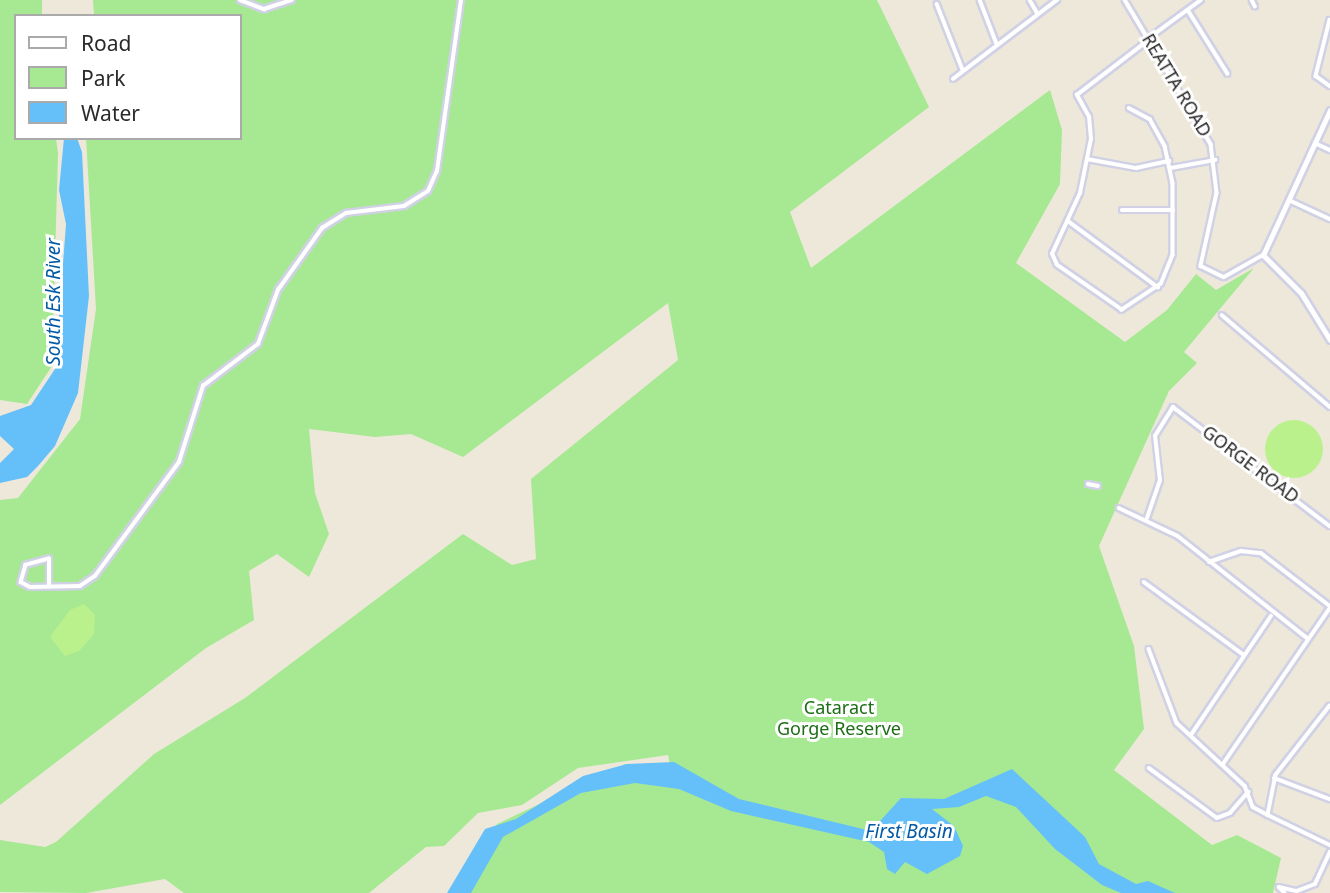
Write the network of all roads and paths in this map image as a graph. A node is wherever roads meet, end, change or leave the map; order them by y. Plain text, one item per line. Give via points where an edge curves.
1 (240, 0) edge
2 (292, 0) edge
3 (461, 0) edge
4 (981, 0) edge
5 (1030, 0) edge
6 (1057, 0) edge
7 (1125, 0) edge
8 (1201, 0) edge
9 (1252, 0) edge
10 (937, 4) dead end
11 (1255, 6) dead end
12 (1188, 10) junction
13 (1038, 14) junction
14 (1330, 20) edge
15 (1150, 39) junction
16 (997, 44) junction
17 (963, 70) junction
18 (1228, 74) dead end
19 (953, 79) dead end
20 (1330, 86) edge
21 (1129, 107) dead end
22 (1330, 110) edge
23 (1315, 143) junction
24 (1330, 150) edge
25 (1087, 159) junction
26 (1215, 160) junction
27 (1169, 161) junction
28 (1171, 168) junction
29 (1289, 200) junction
30 (1122, 210) dead end
31 (1173, 210) junction
32 (1330, 219) edge
33 (1068, 221) junction
34 (1263, 256) junction
35 (1158, 287) junction
36 (1222, 316) dead end
37 (1330, 340) edge
38 (1330, 407) edge
39 (1088, 484) dead end
40 (1098, 486) dead end
41 (1119, 508) dead end
42 (1147, 518) junction
43 (1330, 526) edge
44 (1209, 562) junction
45 (1144, 582) dead end
46 (49, 586) junction
47 (1330, 607) edge
48 (1271, 616) junction
49 (1307, 638) junction
50 (1149, 649) dead end
51 (1245, 655) junction
52 (1330, 706) edge
53 (1191, 735) junction
54 (1223, 764) junction
55 (1149, 768) dead end
56 (1274, 778) junction
57 (1248, 792) junction
58 (1330, 799) edge
59 (1268, 815) junction
60 (1330, 845) edge
61 (1330, 852) edge
62 (1285, 893) edge

1 - 2 street via 264,9
3 - 46 street via 437,171 428,191 404,206 346,213 322,228 278,290 258,344 203,386 178,462 102,567 82,585
4 - 16 street
5 - 13 street
6 - 13 street
7 - 15 street, REATTA ROAD
8 - 12 street
9 - 11 street
10 - 17 street
12 - 15 street
12 - 18 street
13 - 16 street
14 - 20 street via 1316,76
15 - 25 street via 1077,95 1090,124
15 - 26 street, REATTA ROAD via 1203,124
16 - 17 street
17 - 19 street
21 - 27 street via 1153,124
22 - 23 street
23 - 24 street
23 - 29 street
25 - 27 street via 1136,168
25 - 33 street
26 - 28 street
26 - 34 street, REATTA ROAD via 1217,193 1201,266 1224,278
27 - 28 street
28 - 31 street
29 - 32 street
29 - 34 street
30 - 31 street
31 - 35 street via 1172,261
33 - 35 street
33 - 35 street via 1053,262 1108,303 1130,309
34 - 37 street via 1301,293
36 - 38 street
39 - 40 street
41 - 42 street
42 - 43 street, GORGE ROAD via 1160,481 1155,436 1169,408
42 - 44 street
44 - 47 street via 1241,551 1261,553
44 - 48 street
45 - 51 street
46 - 46 street via 22,583 34,558 50,561
47 - 49 street
48 - 49 street
48 - 51 street
49 - 54 street
50 - 53 street via 1174,718
51 - 53 street
52 - 56 street
53 - 54 street
54 - 57 street
55 - 57 street via 1217,817 1230,813
56 - 58 street
56 - 59 street
57 - 59 street via 1253,807
59 - 60 street
61 - 62 street via 1315,884 1297,891 1279,887

